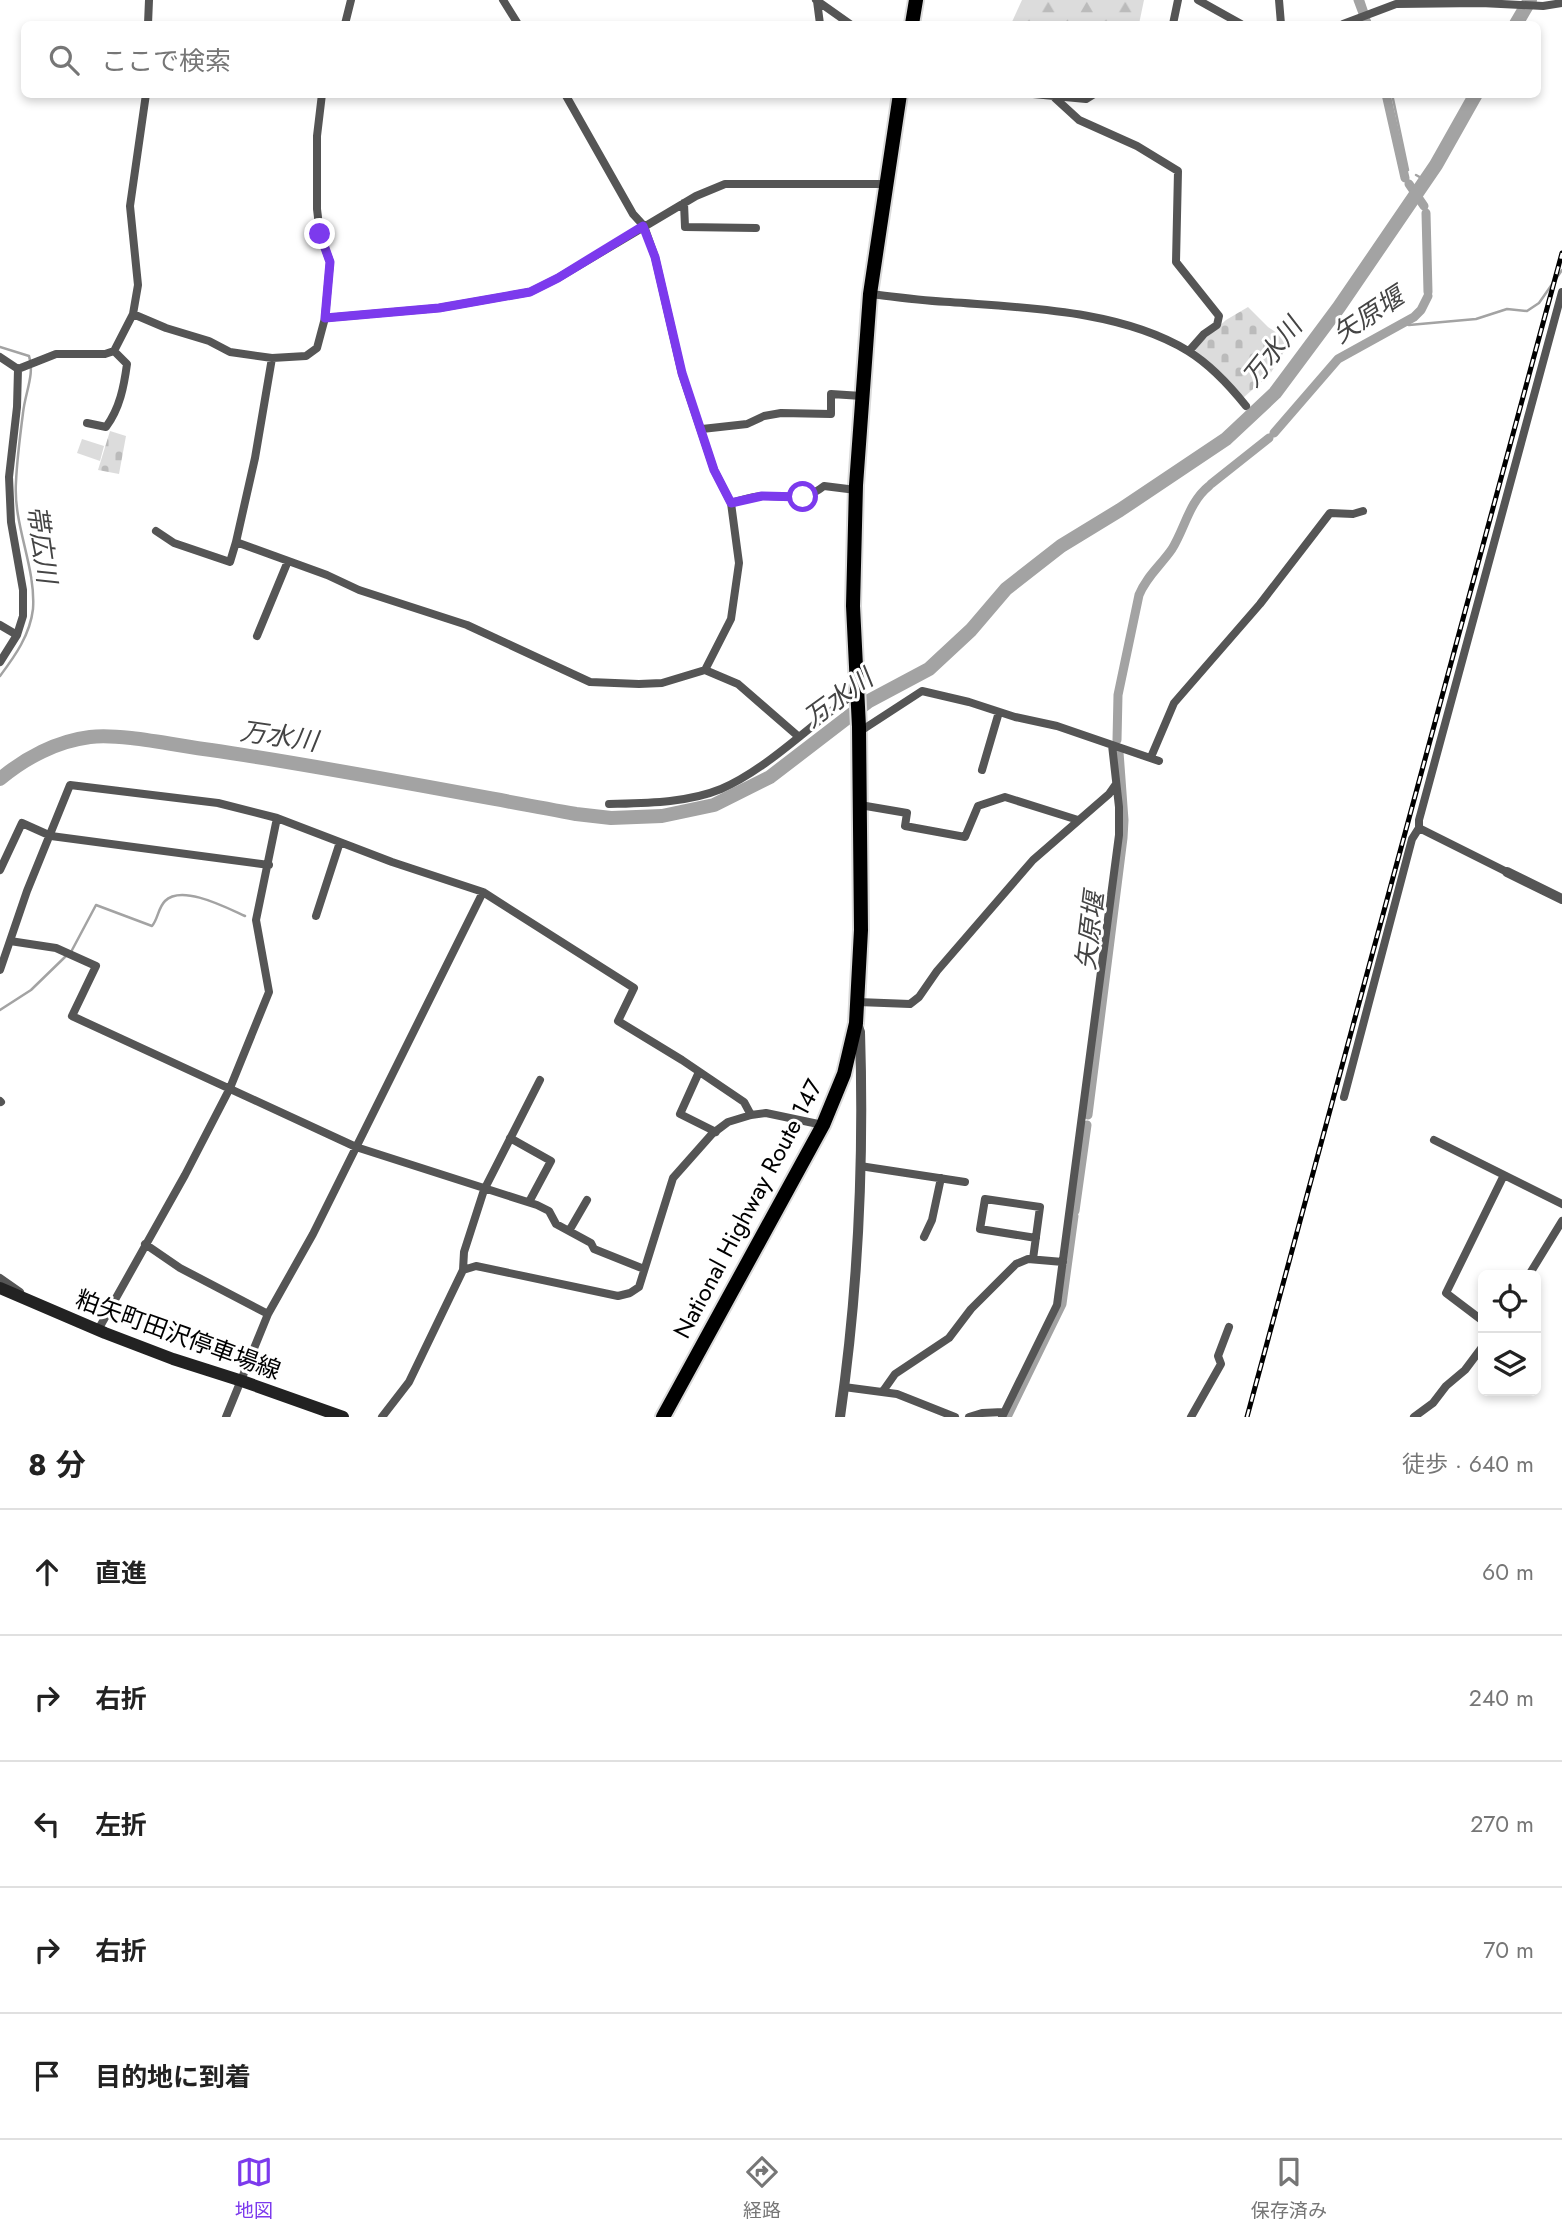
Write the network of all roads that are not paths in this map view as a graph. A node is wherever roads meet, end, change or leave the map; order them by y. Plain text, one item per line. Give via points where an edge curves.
1 (149, 0) edge
2 (351, 0) edge
3 (503, 0) edge
4 (816, 0) edge
5 (916, 0) edge
6 (1178, 0) edge
7 (1198, 0) edge
8 (1279, 0) edge
9 (1562, 3) edge
10 (148, 21) edge
11 (346, 21) edge
12 (516, 21) edge
13 (820, 21) edge
14 (846, 21) edge
15 (912, 21) edge
16 (1173, 21) edge
17 (1236, 21) edge
18 (1281, 21) edge
19 (1351, 21) edge
20 (145, 98) edge
21 (322, 98) edge
22 (567, 98) edge
23 (899, 98) edge
24 (1055, 98) joint
25 (1088, 98) edge
26 (886, 184) junction
27 (684, 203) junction
28 (643, 226) junction
29 (756, 228) dead end
30 (1562, 292) edge
31 (870, 294) junction
32 (133, 314) junction
33 (325, 318) junction
34 (114, 351) junction
35 (1189, 351) junction
36 (0, 356) edge
37 (272, 358) junction
38 (22, 367) junction
39 (862, 396) junction
40 (1245, 406) dead end
41 (87, 423) dead end
42 (702, 429) junction
43 (856, 489) junction
44 (731, 503) junction
45 (1363, 511) dead end
46 (156, 531) dead end
47 (236, 542) junction
48 (288, 561) junction
49 (0, 625) edge
50 (17, 635) junction
51 (257, 636) dead end
52 (0, 662) edge
53 (705, 670) junction
54 (857, 695) junction
55 (999, 712) junction
56 (859, 729) junction
57 (799, 737) junction
58 (1112, 745) junction
59 (982, 770) dead end
60 (1116, 784) junction
61 (609, 804) dead end
62 (860, 806) junction
63 (277, 818) junction
64 (1078, 820) junction
65 (1419, 828) junction
66 (51, 836) junction
67 (340, 842) junction
68 (269, 864) junction
69 (0, 870) edge
70 (1507, 872) joint
71 (483, 892) junction
72 (1562, 899) edge
73 (316, 916) dead end
74 (10, 941) junction
75 (0, 970) edge
76 (858, 1002) junction
77 (856, 1023) junction
78 (699, 1072) junction
79 (844, 1074) junction
80 (540, 1080) dead end
81 (230, 1088) junction
82 (860, 1093) junction
83 (1344, 1097) dead end
84 (751, 1115) junction
85 (823, 1125) junction
86 (716, 1132) junction
87 (510, 1138) junction
88 (1434, 1140) dead end
89 (356, 1147) junction
90 (860, 1166) junction
91 (1504, 1175) junction
92 (941, 1178) junction
93 (965, 1182) dead end
94 (484, 1190) junction
95 (587, 1200) dead end
96 (529, 1202) junction
97 (1562, 1204) edge
98 (1562, 1221) edge
99 (569, 1231) junction
100 (924, 1237) dead end
101 (1036, 1238) junction
102 (145, 1244) junction
103 (1033, 1259) junction
104 (1063, 1262) junction
105 (644, 1269) junction
106 (463, 1270) junction
107 (1532, 1270) edge
108 (0, 1278) edge
109 (0, 1287) edge
110 (30, 1301) junction
111 (268, 1314) junction
112 (1478, 1317) edge
113 (1229, 1327) dead end
114 (98, 1330) junction
115 (1478, 1353) edge
116 (242, 1381) junction
117 (844, 1388) junction
118 (883, 1391) junction
119 (1002, 1414) edge
120 (226, 1417) edge
121 (343, 1417) edge
122 (382, 1417) edge
123 (663, 1417) edge
124 (840, 1417) edge
125 (955, 1417) edge
126 (969, 1417) edge
127 (1191, 1417) edge
128 (1414, 1417) edge

1 - 10 street
2 - 11 street
3 - 12 street
4 - 13 street
4 - 14 street
5 - 15 highway
6 - 16 street
7 - 17 street
8 - 18 street
9 - 19 street via 1395,4
20 - 32 street via 130,206 138,285
21 - 33 street via 317,209 330,262
22 - 28 street
23 - 26 highway, National Highway Route 147
24 - 25 street
24 - 35 street via 1079,120 1178,171 1176,262 1219,316 1217,325
26 - 27 street via 726,184
26 - 31 highway, National Highway Route 147
27 - 28 street
27 - 29 street via 685,226
28 - 33 street via 530,292 439,308
28 - 42 street via 655,257 682,373
30 - 65 street
31 - 35 street via 1085,316 1155,334
31 - 39 highway, National Highway Route 147
32 - 34 street
32 - 37 street via 230,352
33 - 37 street via 312,352
34 - 38 street via 56,354
34 - 41 street via 127,364 113,417 106,427
35 - 40 street
36 - 38 street
37 - 47 street
38 - 50 street via 9,477 11,522 23,590
39 - 42 street via 831,394 831,414 781,413 747,424
39 - 43 highway, National Highway Route 147
42 - 44 street via 714,470
43 - 44 street via 824,486 803,497 762,496
43 - 54 highway, National Highway Route 147 via 853,606
44 - 53 street via 739,563 731,619
45 - 58 street via 1331,513 1174,704 1155,759
46 - 47 street via 174,543 230,562
47 - 48 street
48 - 51 street
48 - 53 street via 467,625 590,682 662,683
49 - 50 street
50 - 52 street
53 - 57 street via 737,684
54 - 56 highway, National Highway Route 147
54 - 57 street
55 - 56 street via 922,691
55 - 58 street
55 - 59 street
56 - 62 highway, National Highway Route 147
57 - 61 street via 721,789 684,798
58 - 60 street
60 - 64 street
60 - 104 street via 1119,835
62 - 64 street via 907,813 905,826 965,837 978,806 1005,797
62 - 76 highway, National Highway Route 147
63 - 66 street via 219,803 70,785
63 - 67 street
63 - 68 street
64 - 76 street via 1033,860 911,1004
65 - 70 street
65 - 83 street via 1412,839
66 - 68 street
66 - 69 street via 22,823
66 - 74 street
67 - 71 street
67 - 73 street
68 - 81 street via 256,920 269,992
70 - 72 street
71 - 78 street via 635,988 618,1021
71 - 89 street
74 - 75 street
74 - 81 street via 68,953 96,966 72,1016
76 - 77 highway, National Highway Route 147
77 - 79 highway, National Highway Route 147
77 - 82 street
78 - 84 street via 744,1102
78 - 86 street via 680,1114
79 - 82 street via 856,1082
79 - 85 highway, National Highway Route 147
80 - 87 street
81 - 89 street
81 - 102 street
82 - 90 street
84 - 85 street via 766,1113
84 - 86 street via 728,1122
85 - 123 highway, National Highway Route 147
86 - 105 street via 673,1178
87 - 94 street
87 - 96 street via 551,1161
88 - 91 street
89 - 94 street
89 - 111 street
90 - 92 street
90 - 117 street
91 - 97 street
91 - 112 street via 1446,1293
92 - 93 street
92 - 100 street
94 - 96 street
94 - 106 street via 464,1252
95 - 99 street
96 - 99 street via 549,1211 556,1224
98 - 107 street
99 - 105 street via 594,1249
101 - 101 street via 1040,1207 985,1199 980,1229
101 - 103 street
102 - 111 street via 191,1275
102 - 114 street
103 - 104 street
103 - 118 street via 1016,1264 949,1338 895,1374
104 - 119 street via 1057,1305
105 - 106 street via 639,1287 618,1296 476,1266
106 - 122 street via 409,1382
108 - 110 street
109 - 110 main road, 粕矢町田沢停車場線
110 - 114 main road, 粕矢町田沢停車場線
111 - 116 street
113 - 127 street via 1218,1356 1221,1364
114 - 116 main road, 粕矢町田沢停車場線
115 - 128 street via 1433,1403
116 - 120 street
116 - 121 main road, 粕矢町田沢停車場線
117 - 118 street
117 - 124 street
118 - 125 street
119 - 126 street

